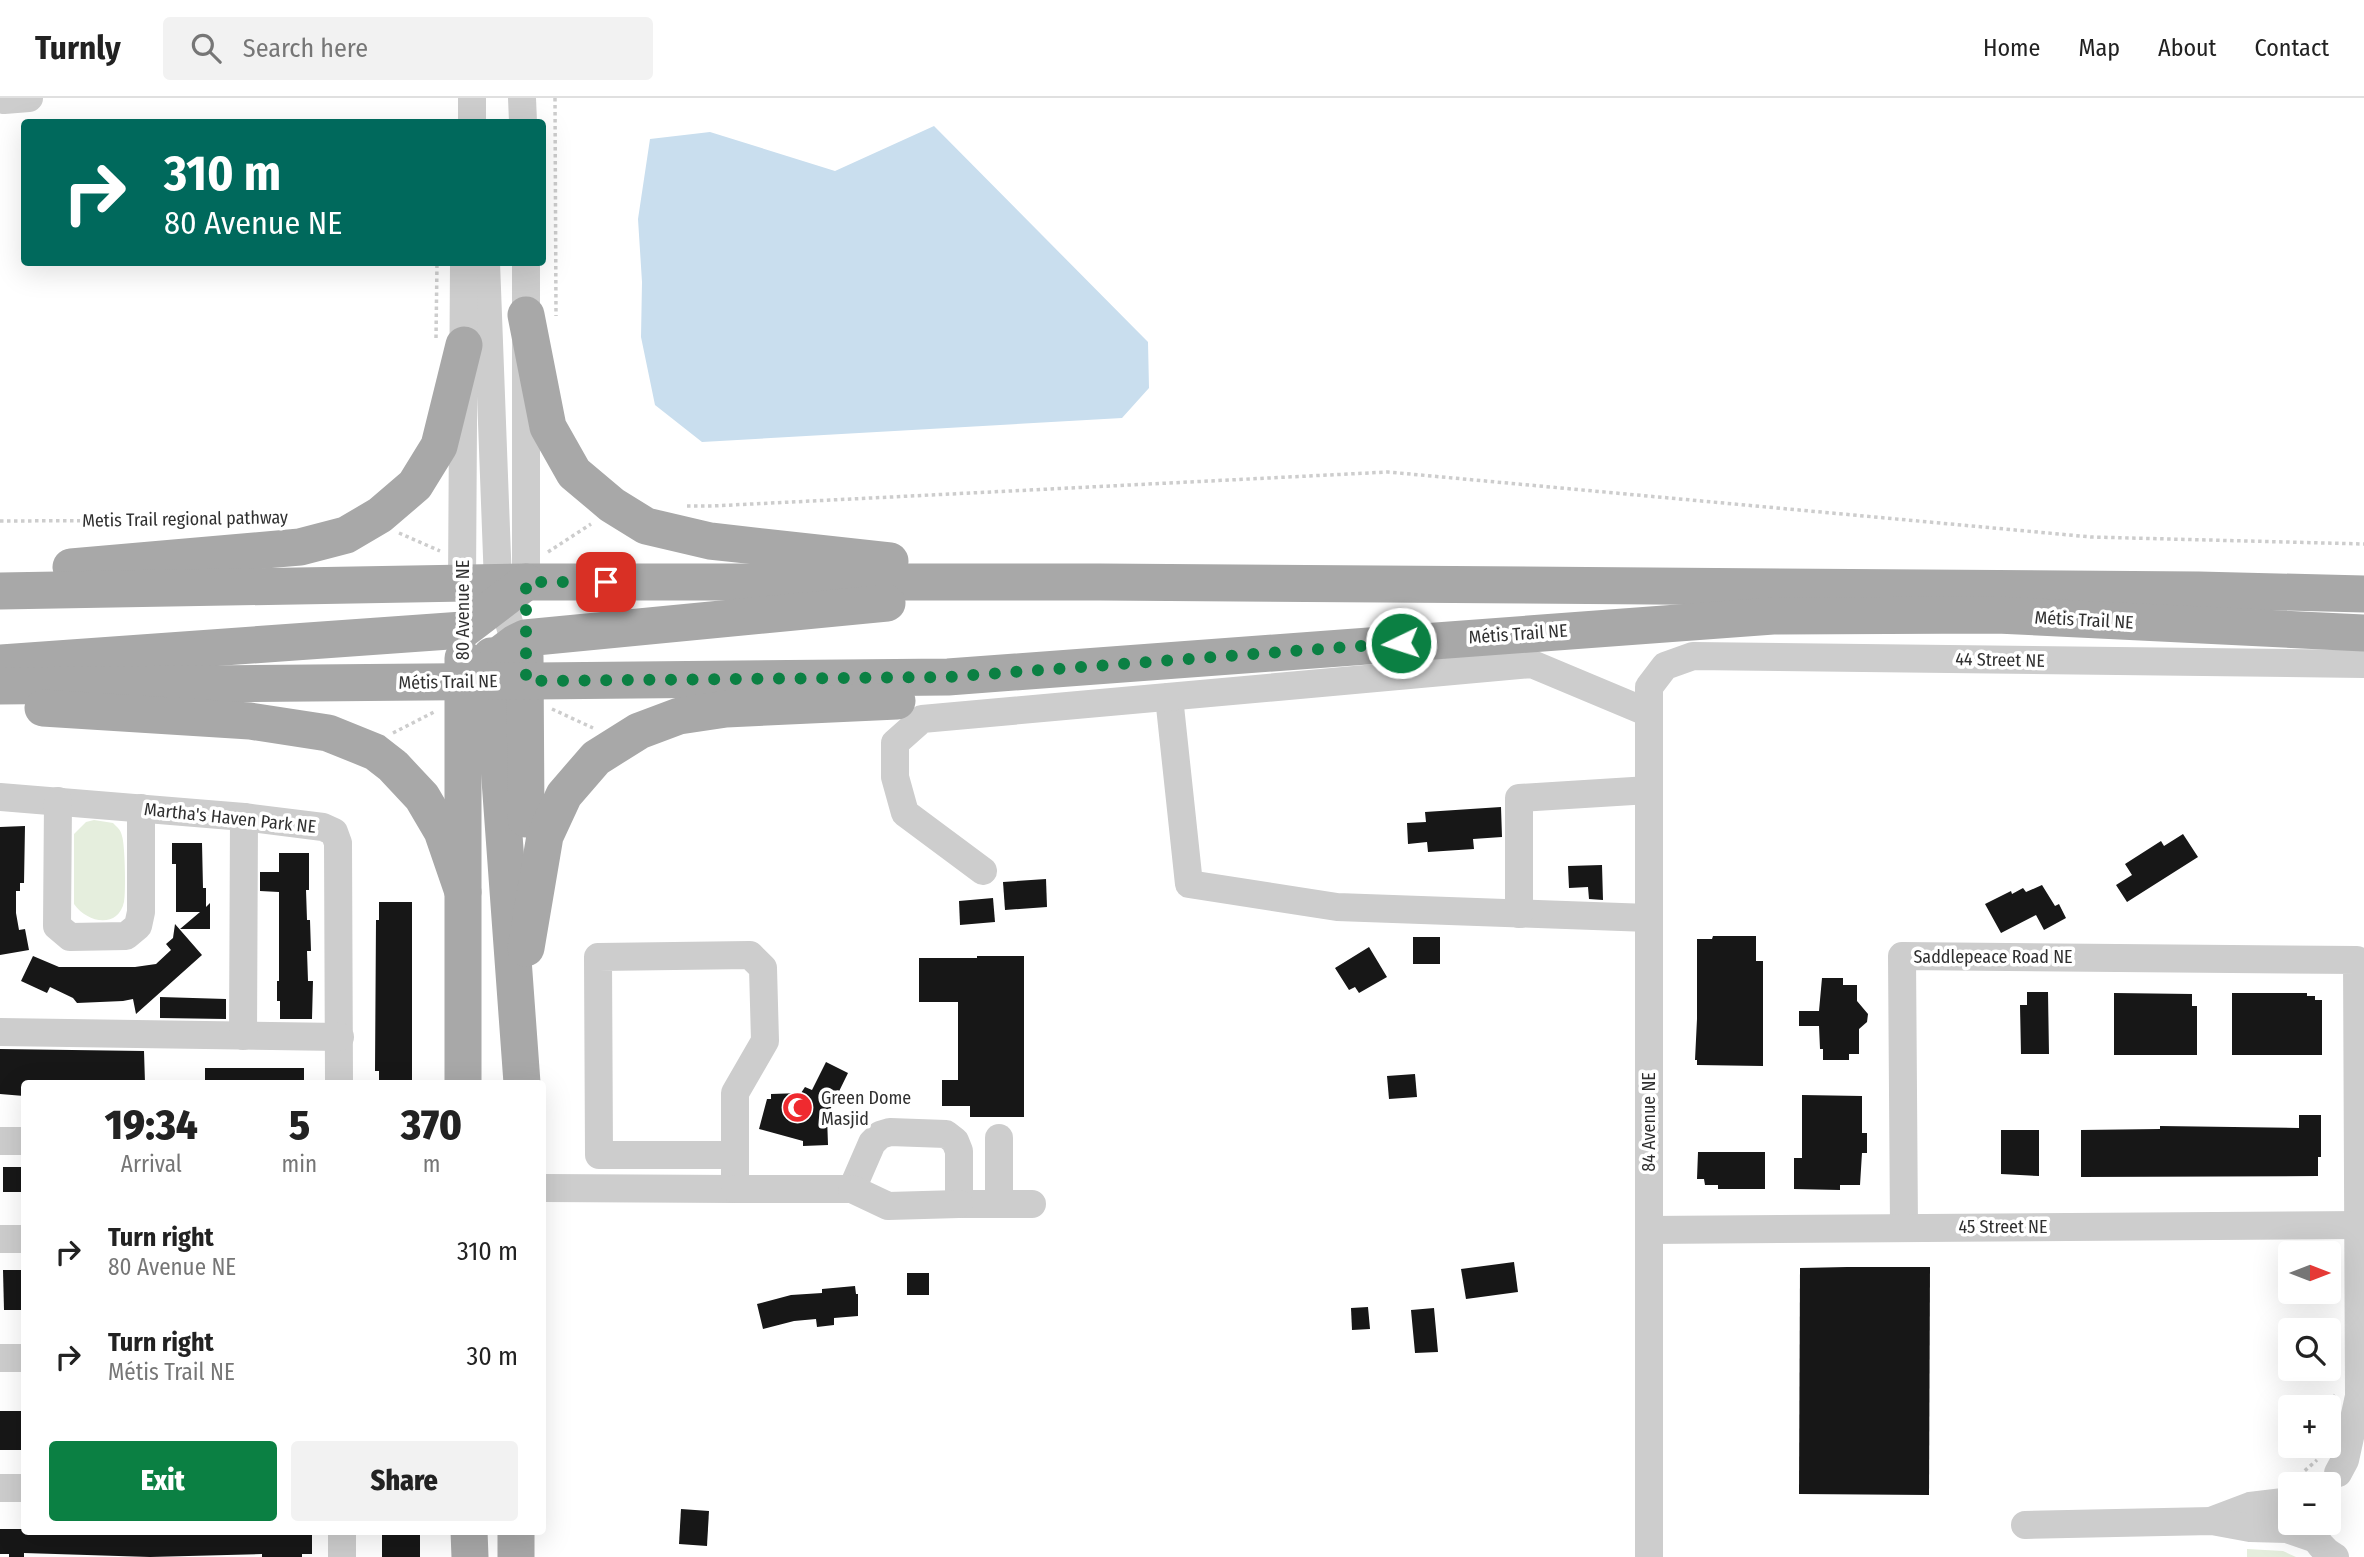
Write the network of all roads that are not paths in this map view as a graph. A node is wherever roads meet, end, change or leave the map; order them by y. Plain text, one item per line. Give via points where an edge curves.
1 (4, 98) edge
2 (29, 98) edge
3 (472, 98) edge
4 (522, 98) edge
5 (472, 119) edge
6 (523, 119) edge
7 (463, 266) edge
8 (486, 266) edge
9 (527, 266) edge
10 (541, 318) junction
11 (450, 342) junction
12 (0, 573) edge
13 (1100, 582) junction
14 (489, 588) junction
15 (0, 591) edge
16 (2364, 594) edge
17 (2364, 633) edge
18 (1376, 645) junction
19 (0, 663) edge
20 (2364, 664) edge
21 (494, 670) junction
22 (0, 686) edge
23 (1169, 697) junction
24 (1648, 700) junction
25 (0, 705) edge
26 (1648, 790) junction
27 (0, 797) edge
28 (58, 801) junction
29 (141, 808) junction
30 (244, 817) junction
31 (983, 871) dead end
32 (463, 891) junction
33 (1519, 914) junction
34 (1648, 918) junction
35 (526, 948) junction
36 (0, 1032) edge
37 (243, 1036) junction
38 (340, 1037) junction
39 (339, 1080) edge
40 (463, 1080) edge
41 (524, 1080) edge
42 (524, 1080) edge
43 (999, 1138) dead end
44 (0, 1141) edge
45 (21, 1141) edge
46 (734, 1155) junction
47 (546, 1188) edge
48 (735, 1189) junction
49 (852, 1189) junction
50 (959, 1204) junction
51 (999, 1204) junction
52 (1032, 1205) dead end
53 (2360, 1226) edge
54 (1904, 1228) junction
55 (1648, 1230) junction
56 (0, 1239) edge
57 (21, 1239) edge
58 (0, 1358) edge
59 (21, 1358) edge
60 (2361, 1404) edge
61 (2337, 1470) edge
62 (0, 1488) edge
63 (21, 1488) edge
64 (2278, 1496) edge
65 (2212, 1521) junction
66 (2025, 1525) dead end
67 (342, 1535) edge
68 (469, 1535) edge
69 (516, 1535) edge
70 (2324, 1546) edge
71 (342, 1557) edge
72 (470, 1557) edge
73 (516, 1557) edge
74 (1649, 1557) edge

1 - 2 street
3 - 5 street
4 - 6 street
7 - 11 street, 80 Avenue NE
8 - 14 street
9 - 10 street, 80 Avenue NE
10 - 13 main road via 548,427 575,473 612,505 646,526 749,546
10 - 14 street, 80 Avenue NE
11 - 12 main road via 439,446 415,485 380,515 346,535 300,547
11 - 14 street, 80 Avenue NE
13 - 14 main road, Métis Trail NE
13 - 16 main road, Métis Trail NE
13 - 21 main road
14 - 15 main road, Métis Trail NE
14 - 19 main road
14 - 21 main road
14 - 21 main road, 80 Avenue NE
17 - 18 main road, Métis Trail NE via 1997,615 1773,616
18 - 21 main road, Métis Trail NE via 948,677
18 - 35 main road via 955,699 726,709 678,716 639,731 596,758 564,795 545,836
20 - 24 street, 44 Street NE via 1693,656 1665,666
21 - 22 main road, Métis Trail NE
21 - 32 main road, 80 Avenue NE
21 - 35 main road, 80 Avenue NE
21 - 41 main road
23 - 24 street via 1532,664
23 - 31 street via 922,719 895,743 895,777 905,813
23 - 33 street via 1189,884 1337,907
24 - 26 street, 84 Avenue NE
25 - 32 main road via 250,721 340,737 375,752 422,797 442,831
26 - 33 street via 1519,798
26 - 34 street, 84 Avenue NE
27 - 28 street, Martha's Haven Park NE
28 - 29 street, Martha's Haven Park NE
28 - 29 street via 57,926 69,937 126,936 138,926
29 - 30 street, Martha's Haven Park NE
30 - 37 street
30 - 38 street, Martha's Haven Park NE via 334,832 338,844
32 - 40 main road, 80 Avenue NE
33 - 34 street
34 - 55 street, 84 Avenue NE
35 - 42 main road, 80 Avenue NE
36 - 37 street
37 - 38 street
38 - 39 street, Martha's Haven Park NE
43 - 51 street
44 - 45 street
46 - 46 street via 735,1093 765,1041 763,968 750,955 598,957 599,1155
46 - 48 street
47 - 48 street
48 - 49 street
49 - 50 street via 888,1206
49 - 50 street via 880,1135 946,1134 958,1151
50 - 51 street
51 - 52 street
53 - 54 street, 45 Street NE
53 - 54 street, Saddlepeace Road NE via 2357,960 1902,956
53 - 60 street
54 - 55 street, 45 Street NE
55 - 74 street, 84 Avenue NE
56 - 57 street
58 - 59 street
60 - 61 street via 2345,1460
62 - 63 street
64 - 65 street
65 - 66 street
65 - 70 street via 2287,1529
67 - 71 street
68 - 72 main road
69 - 73 main road

